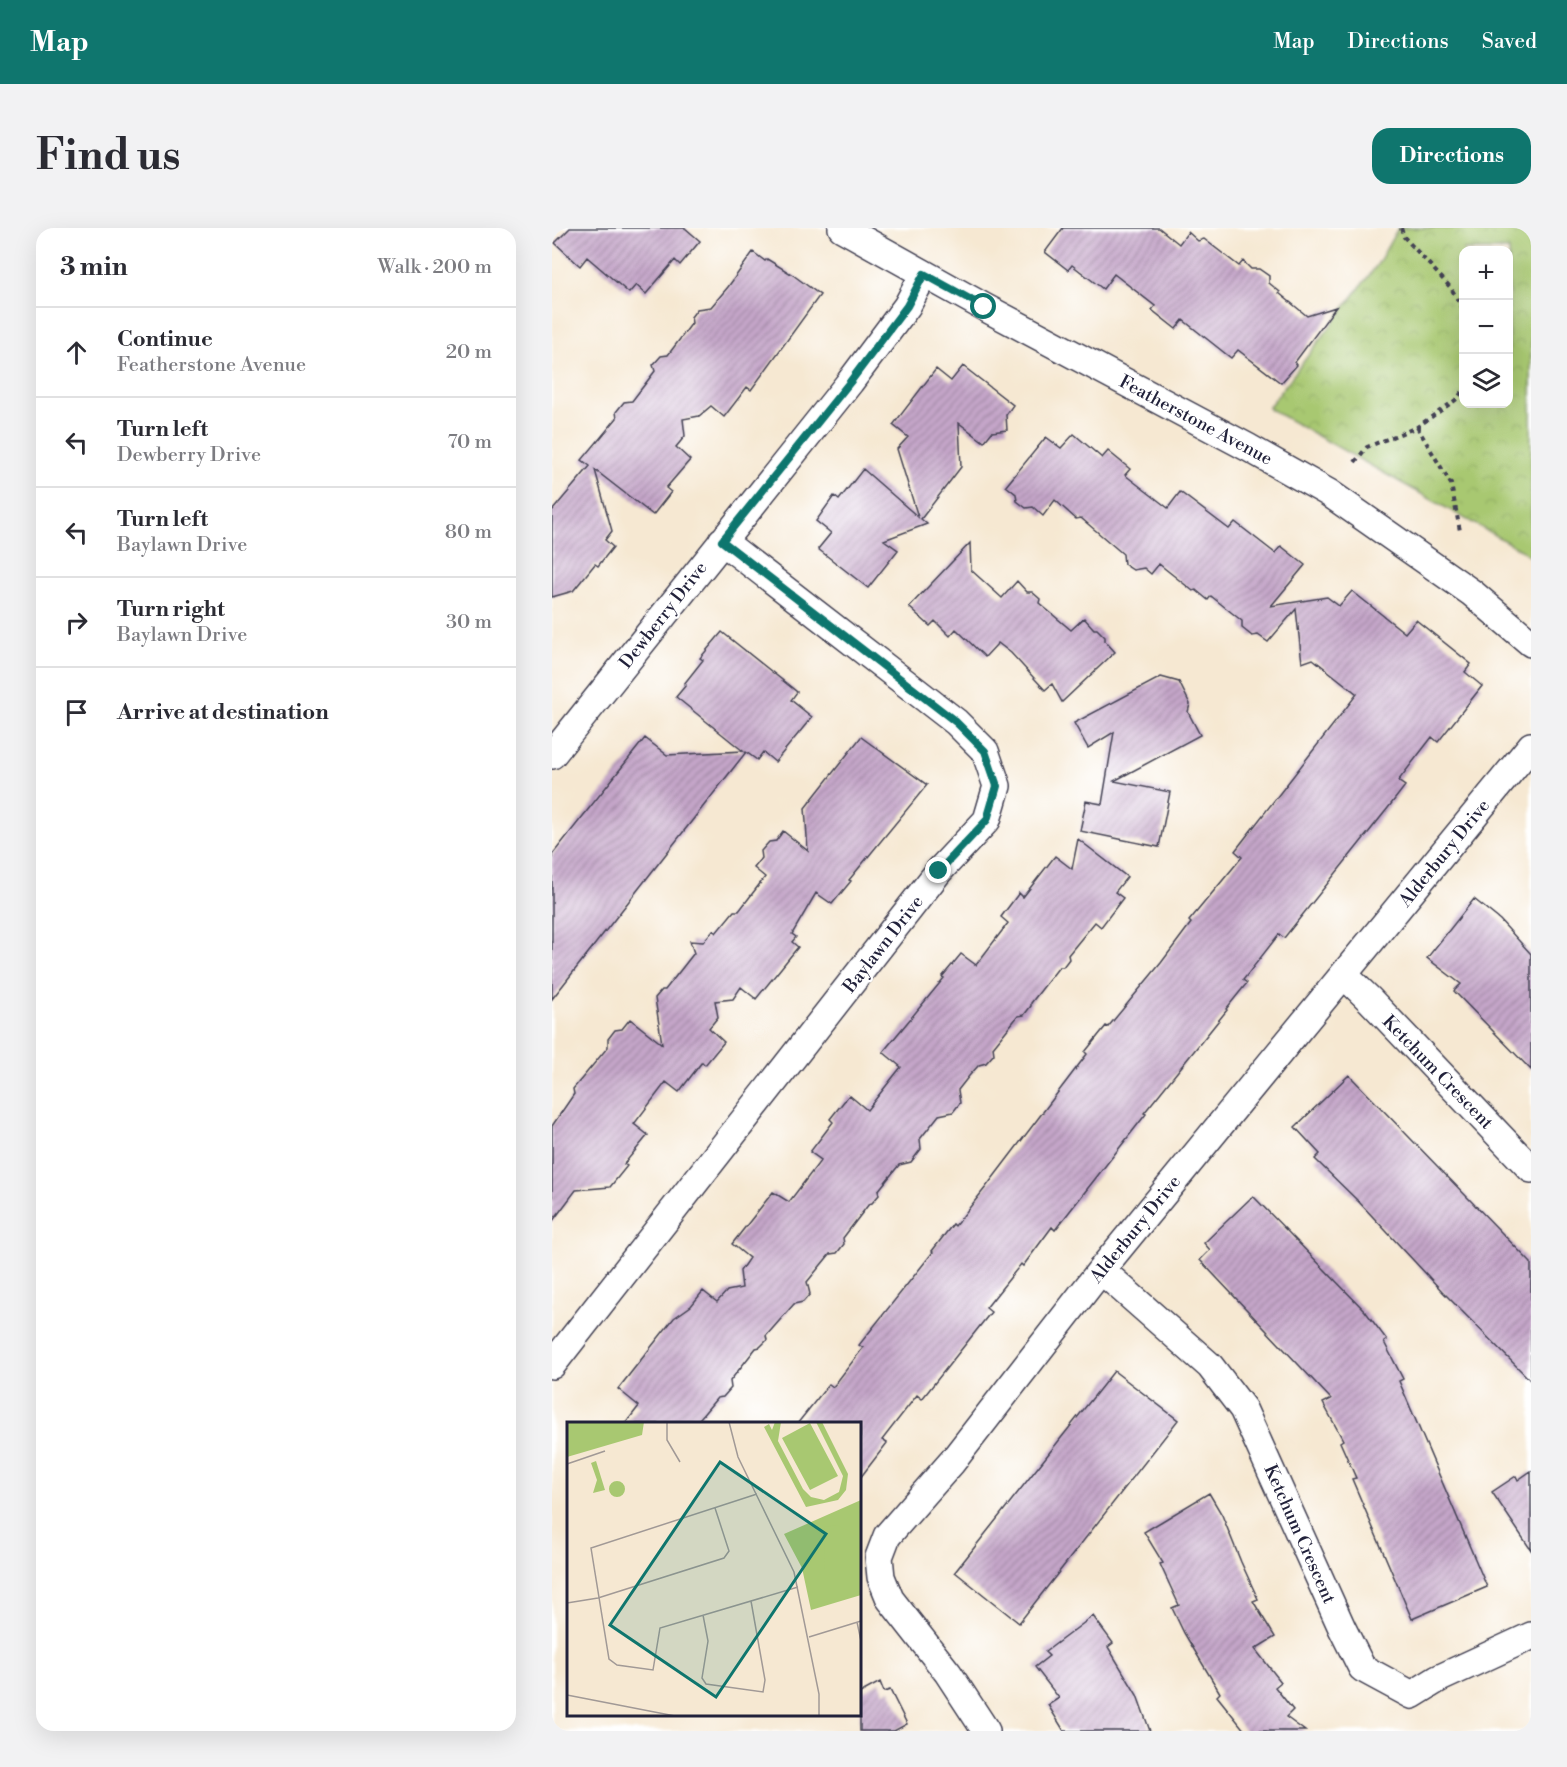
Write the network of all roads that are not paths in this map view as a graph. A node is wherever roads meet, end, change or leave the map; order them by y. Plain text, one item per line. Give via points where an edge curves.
1 (842, 228) edge
2 (924, 274) junction
3 (722, 541) junction
4 (1531, 643) edge
5 (1531, 746) edge
6 (552, 755) edge
7 (1344, 975) junction
8 (1531, 1169) edge
9 (1101, 1270) junction
10 (552, 1365) edge
11 (1531, 1636) edge
12 (986, 1731) edge

1 - 2 street, Featherstone Avenue
2 - 3 street, Dewberry Drive via 907,306
2 - 4 street, Featherstone Avenue via 1329,493 1472,593
3 - 6 street, Dewberry Drive
3 - 10 street, Baylawn Drive via 956,722 985,751 997,786 987,820 939,871
5 - 7 street, Alderbury Drive
7 - 8 street, Ketchum Crescent
7 - 9 street, Alderbury Drive
9 - 11 street, Ketchum Crescent via 1210,1366 1243,1408 1362,1668 1412,1695 1438,1678
9 - 12 street, Alderbury Drive via 952,1462 887,1536 879,1557 881,1577 890,1599 948,1673

